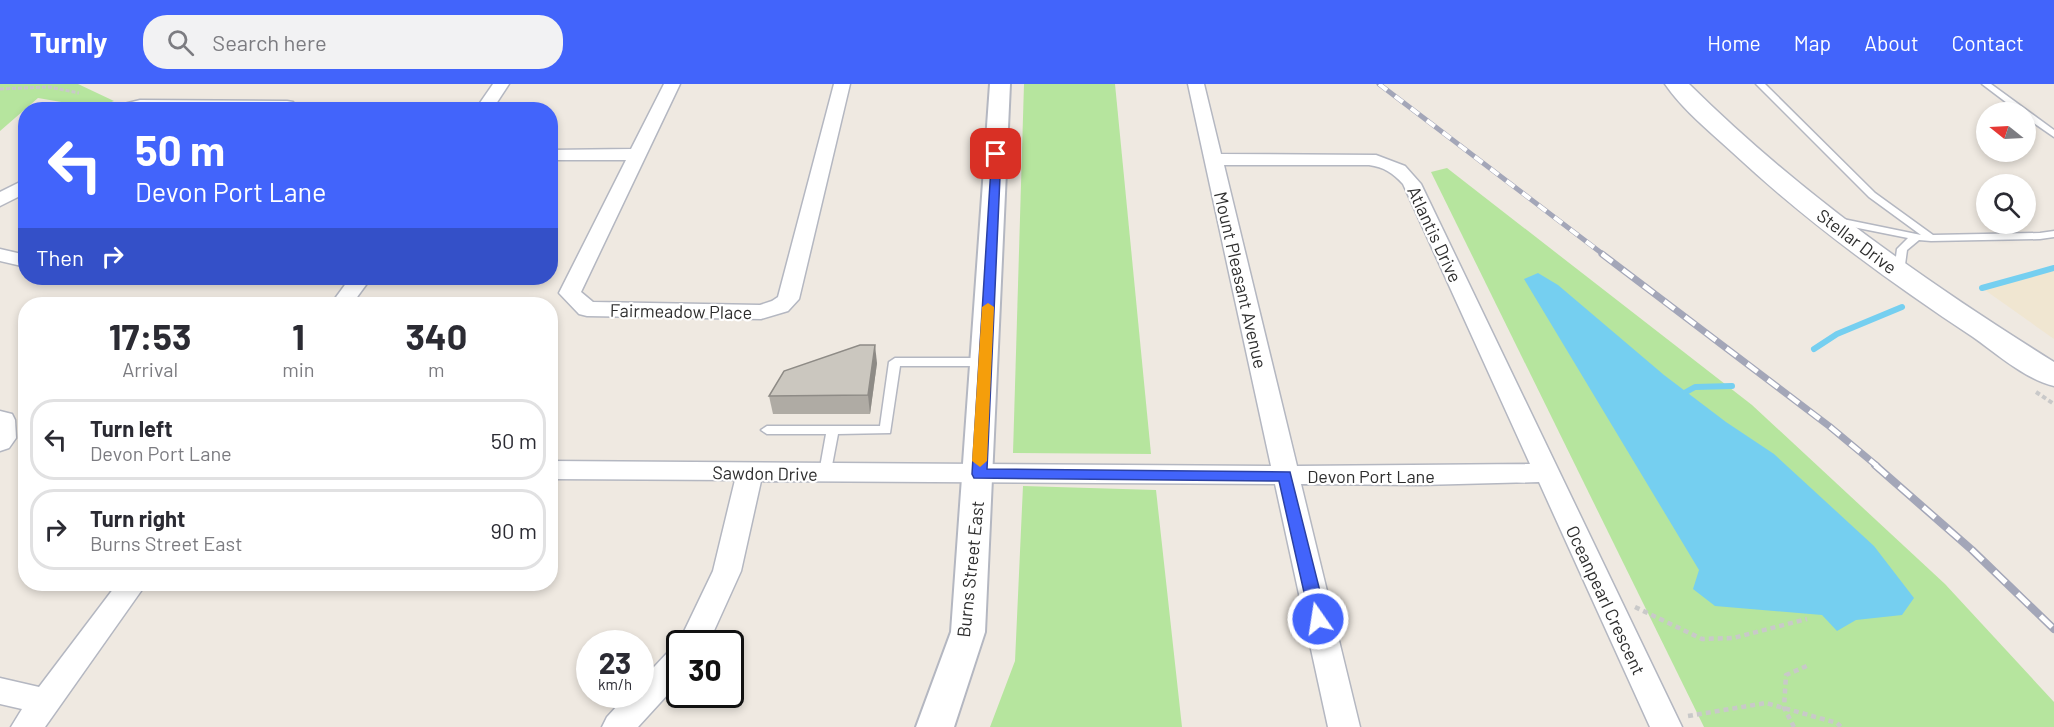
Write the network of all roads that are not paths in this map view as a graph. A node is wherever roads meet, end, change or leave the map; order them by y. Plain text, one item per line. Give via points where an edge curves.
1 (501, 84) edge
2 (672, 84) edge
3 (842, 84) edge
4 (1000, 84) edge
5 (1196, 84) edge
6 (1676, 84) edge
7 (1760, 84) edge
8 (1986, 84) edge
9 (489, 102) edge
10 (2010, 102) edge
11 (2036, 121) edge
12 (2054, 134) edge
13 (558, 155) edge
14 (634, 159) junction
15 (1213, 159) junction
16 (558, 164) edge
17 (18, 190) edge
18 (0, 200) edge
19 (1828, 219) junction
20 (2054, 234) edge
21 (1916, 237) junction
22 (1931, 238) junction
23 (0, 255) edge
24 (18, 259) edge
25 (1899, 272) junction
26 (985, 363) junction
27 (2054, 376) edge
28 (0, 419) edge
29 (767, 430) dead end
30 (833, 430) junction
31 (0, 442) edge
32 (558, 470) edge
33 (750, 473) junction
34 (825, 473) junction
35 (1547, 473) junction
36 (979, 474) junction
37 (1285, 476) junction
38 (127, 591) edge
39 (700, 630) edge
40 (666, 675) edge
41 (0, 690) edge
42 (47, 702) junction
43 (1665, 724) edge
44 (27, 727) edge
45 (618, 727) edge
46 (935, 727) edge
47 (1344, 727) edge

1 - 9 street
2 - 14 street, Fairmeadow Place
3 - 14 street, Fairmeadow Place via 788,299 780,306 760,312 587,309 570,292
4 - 26 street, Burns Street East
5 - 15 street, Mount Pleasant Avenue
6 - 19 main road, Stellar Drive via 1728,136
7 - 22 lane via 1872,195
8 - 10 lane
11 - 12 lane
13 - 14 street
14 - 16 street
15 - 35 street, Atlantis Drive via 1369,160 1389,164 1405,173
15 - 37 street, Mount Pleasant Avenue
17 - 18 street
19 - 21 lane
19 - 25 main road, Stellar Drive
20 - 22 lane
21 - 22 lane
21 - 25 lane via 1902,249
23 - 24 street
25 - 27 main road, Stellar Drive
26 - 30 lane via 895,362 886,430
26 - 36 street, Burns Street East
28 - 31 street via 4,438
29 - 30 lane
30 - 34 lane
32 - 33 street, Sawdon Drive
33 - 34 street, Sawdon Drive
33 - 39 street via 727,571
34 - 36 street, Sawdon Drive
35 - 37 street, Devon Port Lane
35 - 43 street, Oceanpearl Crescent
36 - 37 street, Devon Port Lane
36 - 46 street, Burns Street East via 968,632
37 - 47 street
38 - 42 street
40 - 45 street
41 - 42 street
42 - 44 street

